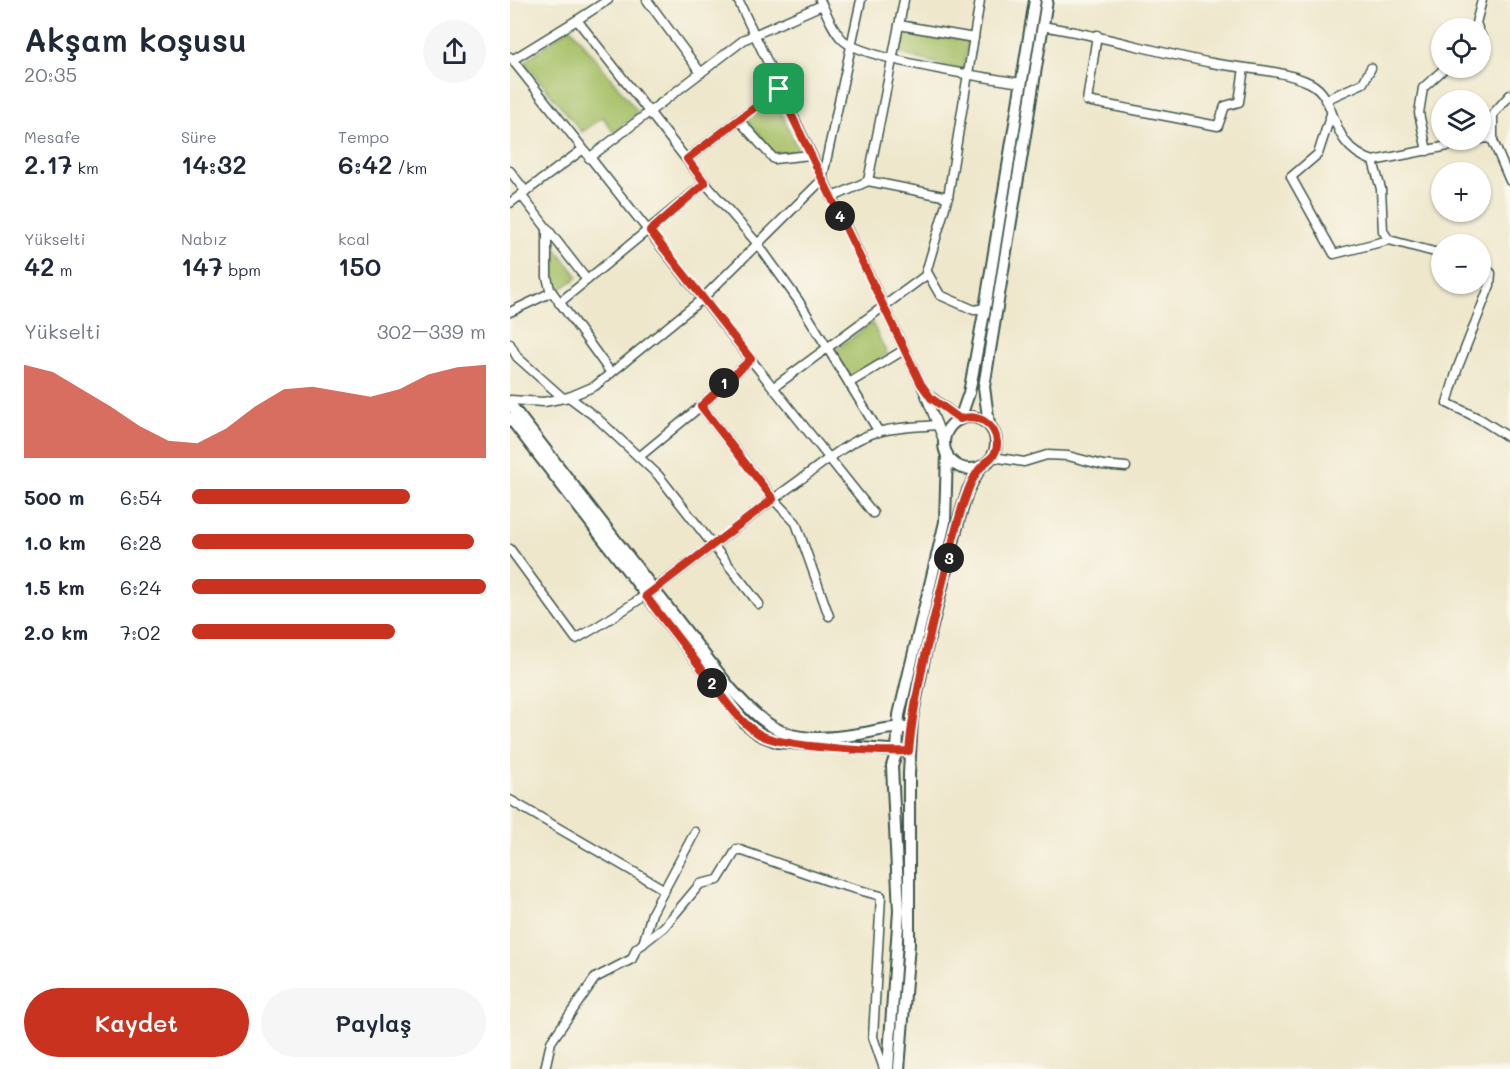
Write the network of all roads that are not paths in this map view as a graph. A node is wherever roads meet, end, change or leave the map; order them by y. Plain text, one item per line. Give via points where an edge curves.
1 (608, 0) edge
2 (647, 0) edge
3 (738, 0) edge
4 (861, 0) edge
5 (904, 0) edge
6 (980, 0) edge
7 (1035, 0) edge
8 (1047, 0) edge
9 (1482, 0) edge
10 (821, 2) edge
11 (1477, 18) edge
12 (577, 20) junction
13 (899, 25) junction
14 (1042, 26) junction
15 (754, 35) junction
16 (1097, 35) junction
17 (974, 38) junction
18 (852, 46) junction
19 (892, 57) junction
20 (511, 59) edge
21 (1244, 68) junction
22 (1371, 68) dead end
23 (701, 73) junction
24 (968, 74) junction
25 (1434, 78) edge
26 (1021, 84) junction
27 (779, 89) junction
28 (1510, 95) edge
29 (1326, 100) junction
30 (649, 111) junction
31 (1331, 114) junction
32 (738, 119) junction
33 (1493, 141) joint
34 (1431, 149) edge
35 (582, 150) junction
36 (1427, 150) junction
37 (810, 155) junction
38 (589, 158) junction
39 (687, 159) junction
40 (1372, 161) junction
41 (510, 171) edge
42 (822, 180) junction
43 (868, 181) junction
44 (1510, 181) edge
45 (705, 183) junction
46 (524, 193) junction
47 (948, 196) junction
48 (831, 198) junction
49 (510, 204) edge
50 (547, 229) junction
51 (650, 231) junction
52 (1389, 240) junction
53 (757, 243) junction
54 (1431, 251) edge
55 (927, 272) junction
56 (587, 280) junction
57 (552, 292) junction
58 (1486, 294) edge
59 (702, 299) junction
60 (559, 303) junction
61 (884, 307) junction
62 (985, 308) junction
63 (510, 312) edge
64 (510, 344) edge
65 (828, 348) junction
66 (904, 350) junction
67 (751, 359) junction
68 (611, 373) junction
69 (849, 383) junction
70 (921, 384) junction
71 (774, 387) junction
72 (566, 397) junction
73 (510, 402) edge
74 (701, 406) junction
75 (510, 418) edge
76 (960, 419) junction
77 (988, 424) junction
78 (937, 425) junction
79 (879, 432) junction
80 (1510, 438) edge
81 (944, 442) junction
82 (947, 454) junction
83 (639, 457) junction
84 (993, 457) junction
85 (829, 460) junction
86 (1126, 466) dead end
87 (980, 468) junction
88 (773, 499) junction
89 (873, 513) dead end
90 (713, 545) junction
91 (510, 549) edge
92 (651, 592) junction
93 (759, 604) dead end
94 (829, 616) dead end
95 (898, 727) junction
96 (911, 729) junction
97 (909, 751) junction
98 (897, 752) junction
99 (510, 800) edge
100 (695, 832) dead end
101 (665, 890) junction
102 (643, 945) junction
103 (545, 1069) edge
104 (886, 1069) edge
105 (899, 1069) edge

1 - 12 street
2 - 23 street
3 - 15 street
4 - 18 street
5 - 13 street
6 - 17 street
7 - 26 main road
8 - 14 main road
9 - 11 street
10 - 15 street
10 - 18 street via 842,39
12 - 20 street
12 - 30 street
13 - 17 street
13 - 19 street
14 - 16 street
14 - 77 main road via 984,387
15 - 23 street
15 - 27 street
16 - 21 street
16 - 21 street via 1087,101 1218,126 1225,106 1239,102
17 - 24 street
18 - 19 street
18 - 42 street
19 - 24 street
19 - 43 street
20 - 35 street
21 - 29 street via 1311,84
22 - 29 street via 1363,84
23 - 30 street
24 - 26 street
24 - 47 street
25 - 36 street via 1423,88 1419,113
26 - 62 main road
27 - 32 street
27 - 37 street
28 - 33 street via 1493,114
29 - 31 street
30 - 38 street
30 - 39 street
31 - 40 street via 1346,146
31 - 52 street via 1318,154 1291,177 1334,254
32 - 37 street via 774,159
32 - 39 street
33 - 44 street
34 - 36 street
35 - 38 street
35 - 46 street
36 - 40 street
37 - 42 street
38 - 51 street
39 - 45 street
40 - 52 street via 1381,189 1383,231
41 - 46 street
42 - 48 street
42 - 53 street
43 - 47 street
43 - 48 street
45 - 51 street
45 - 53 street
46 - 49 street
46 - 50 street
47 - 55 street
48 - 61 street
50 - 56 street
50 - 57 street via 547,277
51 - 56 street
51 - 59 street
52 - 54 street
53 - 59 street
53 - 65 street
55 - 61 street
55 - 62 street via 940,295 974,310
56 - 60 street
57 - 60 street
57 - 63 street
58 - 80 street via 1447,403
59 - 67 street
59 - 68 street
60 - 68 street
61 - 65 street
61 - 66 street
62 - 76 main road via 969,393
64 - 72 street via 517,357
65 - 69 street
65 - 71 street
66 - 69 street
66 - 70 street
67 - 71 street
67 - 74 street
68 - 72 street via 596,386
69 - 79 street
70 - 76 street via 931,398
70 - 78 street
71 - 85 street
72 - 73 street via 544,402
72 - 83 street via 597,418
73 - 92 main road
74 - 83 street
74 - 88 street
75 - 92 main road
76 - 77 main road via 973,417
76 - 81 main road via 950,426
77 - 84 main road via 997,440
78 - 79 street
78 - 81 street
79 - 85 street via 849,445
81 - 82 main road
82 - 87 main road via 962,468
82 - 95 main road via 945,522
83 - 90 street
84 - 86 street via 1024,462 1047,455 1068,456
84 - 87 main road
85 - 88 street
85 - 89 street
87 - 96 main road via 959,519 925,654
88 - 90 street
88 - 94 street via 800,532
90 - 92 street
90 - 93 street
91 - 92 street via 576,639
92 - 95 main road via 730,689 766,724 782,733 840,737
92 - 98 main road via 725,700 760,735 808,746
95 - 96 main road
95 - 98 main road
96 - 97 main road
97 - 98 main road
97 - 105 main road via 909,944
98 - 104 main road via 892,766 899,912
99 - 101 street
100 - 101 street
101 - 102 street via 652,913
102 - 103 street via 636,949 632,959 595,978 551,1042
102 - 104 street via 664,927 700,884 718,880 737,849 881,896 873,1037

